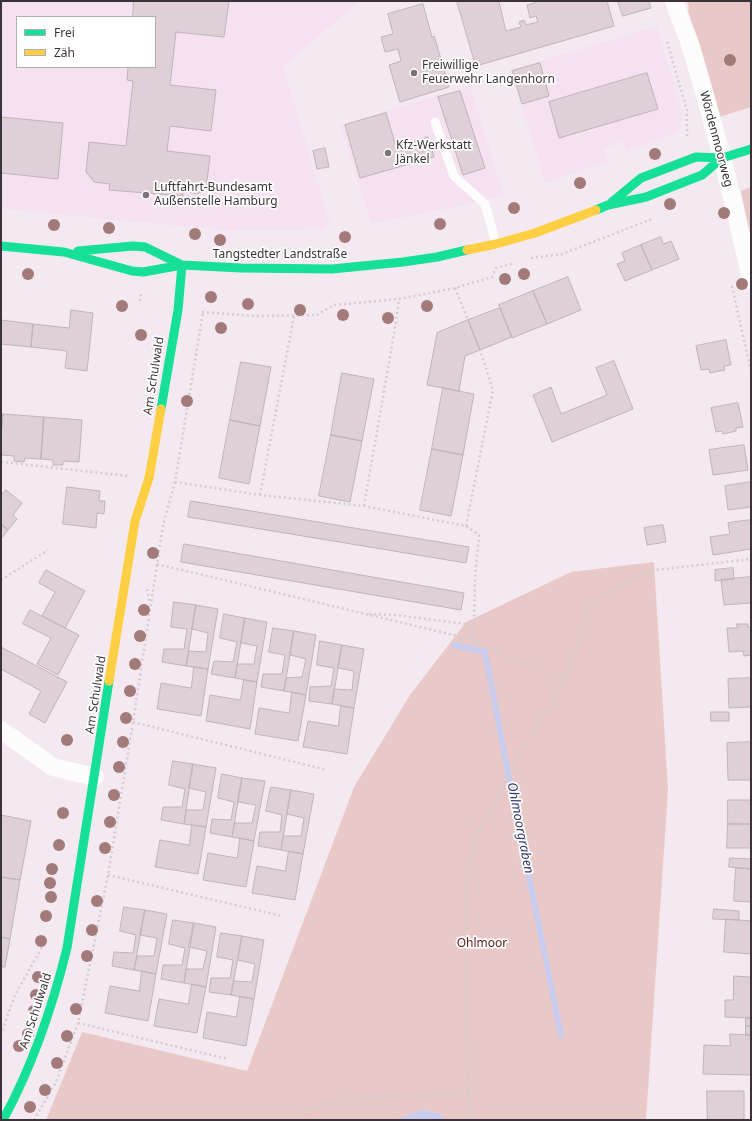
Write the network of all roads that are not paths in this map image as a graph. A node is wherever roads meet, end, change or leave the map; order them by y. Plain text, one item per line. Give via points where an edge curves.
1 (674, 1) edge
2 (435, 122) dead end
3 (751, 149) edge
4 (722, 158) junction
5 (608, 205) junction
6 (496, 244) junction
7 (1, 246) edge
8 (64, 252) junction
9 (182, 265) junction
10 (751, 280) edge
11 (1, 730) edge
12 (95, 777) junction
13 (3, 1120) edge

1 - 4 street, Wördenmoorweg via 690,45
2 - 6 lane via 454,176 484,204
3 - 4 street, Tangstedter Landstraße
4 - 5 street, Tangstedter Landstraße via 702,175 646,196
4 - 5 street, Tangstedter Landstraße via 696,157 641,178
4 - 10 street, Wördenmoorweg
5 - 6 street, Tangstedter Landstraße via 535,233
6 - 9 street, Tangstedter Landstraße via 403,262 338,268
7 - 8 street, Tangstedter Landstraße
8 - 9 street, Tangstedter Landstraße via 132,271 143,272
8 - 9 street, Tangstedter Landstraße via 145,247
9 - 12 street, Am Schulwald via 178,310 149,478 135,521
11 - 12 street via 53,767
12 - 13 street, Am Schulwald via 59,984 34,1056

